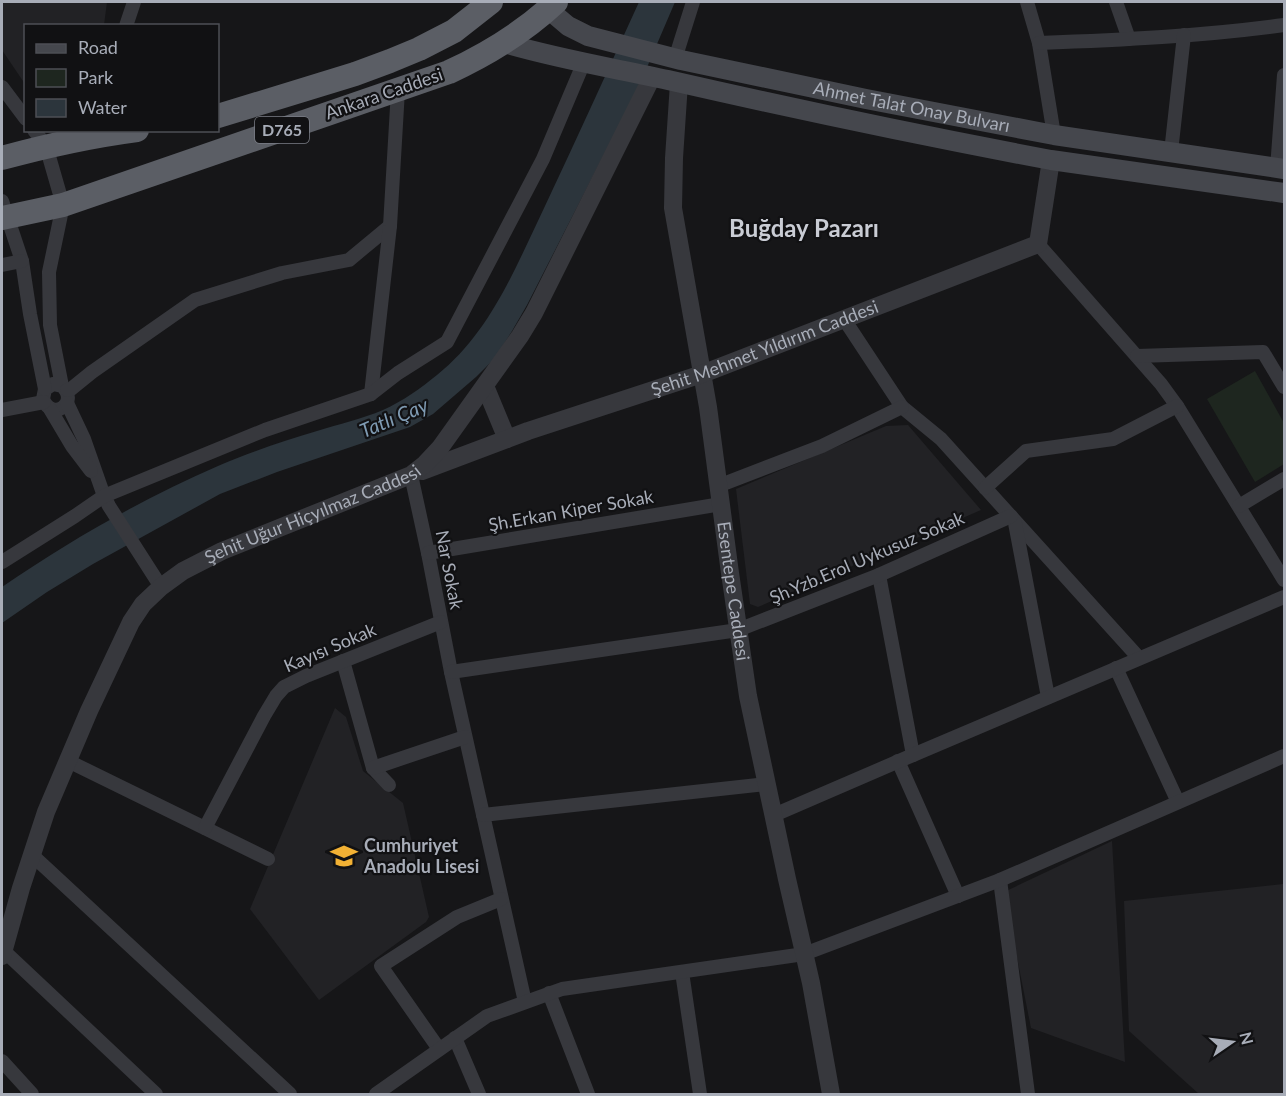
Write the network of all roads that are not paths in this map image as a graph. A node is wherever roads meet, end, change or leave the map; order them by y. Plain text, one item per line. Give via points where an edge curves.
1 (134, 2) edge
2 (491, 2) edge
3 (693, 2) edge
4 (1028, 2) edge
5 (1116, 2) edge
6 (552, 5) edge
7 (127, 24) edge
8 (1284, 25) edge
9 (1184, 35) junction
10 (1129, 39) junction
11 (504, 43) junction
12 (1039, 43) junction
13 (666, 57) junction
14 (591, 64) junction
15 (1284, 75) edge
16 (650, 76) junction
17 (679, 83) junction
18 (2, 87) edge
19 (398, 90) junction
20 (24, 116) edge
21 (219, 116) edge
22 (108, 132) edge
23 (1054, 135) junction
24 (40, 138) edge
25 (1171, 153) junction
26 (2, 158) edge
27 (1051, 160) junction
28 (1281, 169) edge
29 (1284, 193) edge
30 (63, 205) junction
31 (3, 212) edge
32 (390, 226) junction
33 (1038, 244) junction
34 (22, 261) junction
35 (2, 265) edge
36 (844, 319) junction
37 (1137, 356) junction
38 (702, 374) junction
39 (485, 386) junction
40 (1284, 387) edge
41 (65, 393) junction
42 (371, 394) junction
43 (46, 400) junction
44 (1177, 406) junction
45 (902, 407) junction
46 (2, 410) edge
47 (507, 439) junction
48 (411, 475) junction
49 (98, 479) junction
50 (1284, 479) edge
51 (986, 488) junction
52 (720, 495) junction
53 (107, 501) junction
54 (1239, 506) junction
55 (1012, 518) junction
56 (428, 553) junction
57 (2, 562) edge
58 (879, 575) junction
59 (1284, 580) edge
60 (161, 587) junction
61 (1284, 597) edge
62 (441, 622) junction
63 (738, 630) junction
64 (1139, 658) junction
65 (343, 661) junction
66 (1116, 668) junction
67 (451, 672) junction
68 (1048, 697) junction
69 (465, 737) junction
70 (913, 755) junction
71 (1284, 756) edge
72 (68, 761) junction
73 (898, 761) junction
74 (374, 768) junction
75 (766, 783) junction
76 (389, 785) dead end
77 (1178, 802) junction
78 (483, 815) junction
79 (774, 815) junction
80 (204, 828) junction
81 (32, 855) junction
82 (267, 859) dead end
83 (1000, 880) junction
84 (958, 896) junction
85 (501, 899) junction
86 (2, 953) edge
87 (804, 954) junction
88 (682, 972) junction
89 (549, 993) junction
90 (525, 1002) junction
91 (455, 1038) junction
92 (439, 1049) junction
93 (2, 1062) edge
94 (32, 1095) edge
95 (156, 1095) edge
96 (290, 1095) edge
97 (376, 1095) edge
98 (478, 1095) edge
99 (588, 1095) edge
100 (700, 1095) edge
101 (831, 1095) edge
102 (1028, 1095) edge

1 - 7 street
2 - 21 highway, D765 via 454,31 419,49 355,74
3 - 13 street
4 - 12 street
5 - 10 street
6 - 11 highway, Ankara Caddesi / D765
6 - 13 main road, Ahmet Talat Onay Bulvarı via 568,26 577,31
8 - 9 street
9 - 10 street
9 - 25 street
10 - 12 street
11 - 14 main road
11 - 19 highway, Ankara Caddesi / D765 via 449,72
12 - 23 street
13 - 23 main road, Ahmet Talat Onay Bulvarı
14 - 16 main road, Ahmet Talat Onay Bulvarı
14 - 42 street via 447,342
15 - 28 street
16 - 17 main road, Ahmet Talat Onay Bulvarı
16 - 39 street, Şehit Uğur Hiçyılmaz Caddesi via 534,312
17 - 27 main road, Ahmet Talat Onay Bulvarı
17 - 38 street, Esentepe Caddesi via 673,208
18 - 20 street
19 - 30 highway, Ankara Caddesi / D765
19 - 32 street
22 - 24 highway
23 - 25 main road, Ahmet Talat Onay Bulvarı
24 - 26 highway
24 - 30 street
25 - 28 main road, Ahmet Talat Onay Bulvarı
27 - 29 main road, Ahmet Talat Onay Bulvarı
27 - 33 street
30 - 31 highway, Ankara Caddesi / D765
30 - 41 street via 49,272 50,324
31 - 34 street
32 - 41 street via 349,260 282,273 195,300
32 - 42 street
33 - 36 street, Şehit Mehmet Yıldırım Caddesi
33 - 37 street
34 - 35 street
34 - 43 street
36 - 38 street, Şehit Mehmet Yıldırım Caddesi
36 - 45 street
37 - 40 street via 1263,352
37 - 44 street
38 - 47 street, Şehit Mehmet Yıldırım Caddesi
38 - 52 street, Esentepe Caddesi
39 - 47 street
39 - 48 street, Şehit Uğur Hiçyılmaz Caddesi via 440,448
41 - 43 street via 53,384
41 - 43 street via 60,409
41 - 49 street
42 - 53 street via 265,430
43 - 46 street
43 - 49 street via 72,446
44 - 51 street via 1113,439 1026,451
44 - 54 street
45 - 51 street via 941,439
45 - 52 street, Şh.Erkan Kiper Sokak
47 - 48 street, Şehit Mehmet Yıldırım Caddesi
48 - 56 street, Nar Sokak
48 - 60 street, Şehit Uğur Hiçyılmaz Caddesi via 222,551
49 - 53 street
50 - 54 street
51 - 55 street
52 - 56 street, Şh.Erkan Kiper Sokak
52 - 63 street, Esentepe Caddesi
53 - 57 street via 75,516
53 - 60 street
54 - 59 street
55 - 58 street, Şh.Yzb.Erol Uykusuz Sokak
55 - 64 street
55 - 68 street
56 - 62 street, Nar Sokak
58 - 63 street, Şh.Yzb.Erol Uykusuz Sokak
58 - 70 street
60 - 72 street, Şehit Uğur Hiçyılmaz Caddesi via 131,622
61 - 64 street
62 - 65 street, Kayısı Sokak
62 - 67 street, Nar Sokak
63 - 67 street, Şh.Yzb.Erol Uykusuz Sokak
63 - 75 street, Esentepe Caddesi
64 - 66 street
65 - 74 street
65 - 80 street, Kayısı Sokak via 294,681 276,696
66 - 68 street
66 - 77 street
67 - 69 street, Nar Sokak
68 - 70 street
69 - 74 street
69 - 78 street, Nar Sokak
70 - 73 street
71 - 77 street
72 - 80 street
72 - 81 street, Şehit Uğur Hiçyılmaz Caddesi
73 - 79 street
73 - 84 street
74 - 76 street
75 - 78 street
75 - 79 street, Esentepe Caddesi
77 - 83 street
78 - 85 street, Nar Sokak
79 - 87 street, Esentepe Caddesi
80 - 82 street
81 - 86 street, Şehit Uğur Hiçyılmaz Caddesi
81 - 96 street
83 - 84 street
83 - 102 street
84 - 87 street
85 - 90 street, Nar Sokak
85 - 92 street via 457,917 381,966
86 - 95 street
87 - 88 street
87 - 101 street, Esentepe Caddesi
88 - 89 street
88 - 100 street
89 - 90 street
89 - 99 street
90 - 91 street via 487,1016
91 - 92 street
91 - 98 street
92 - 97 street
93 - 94 street

